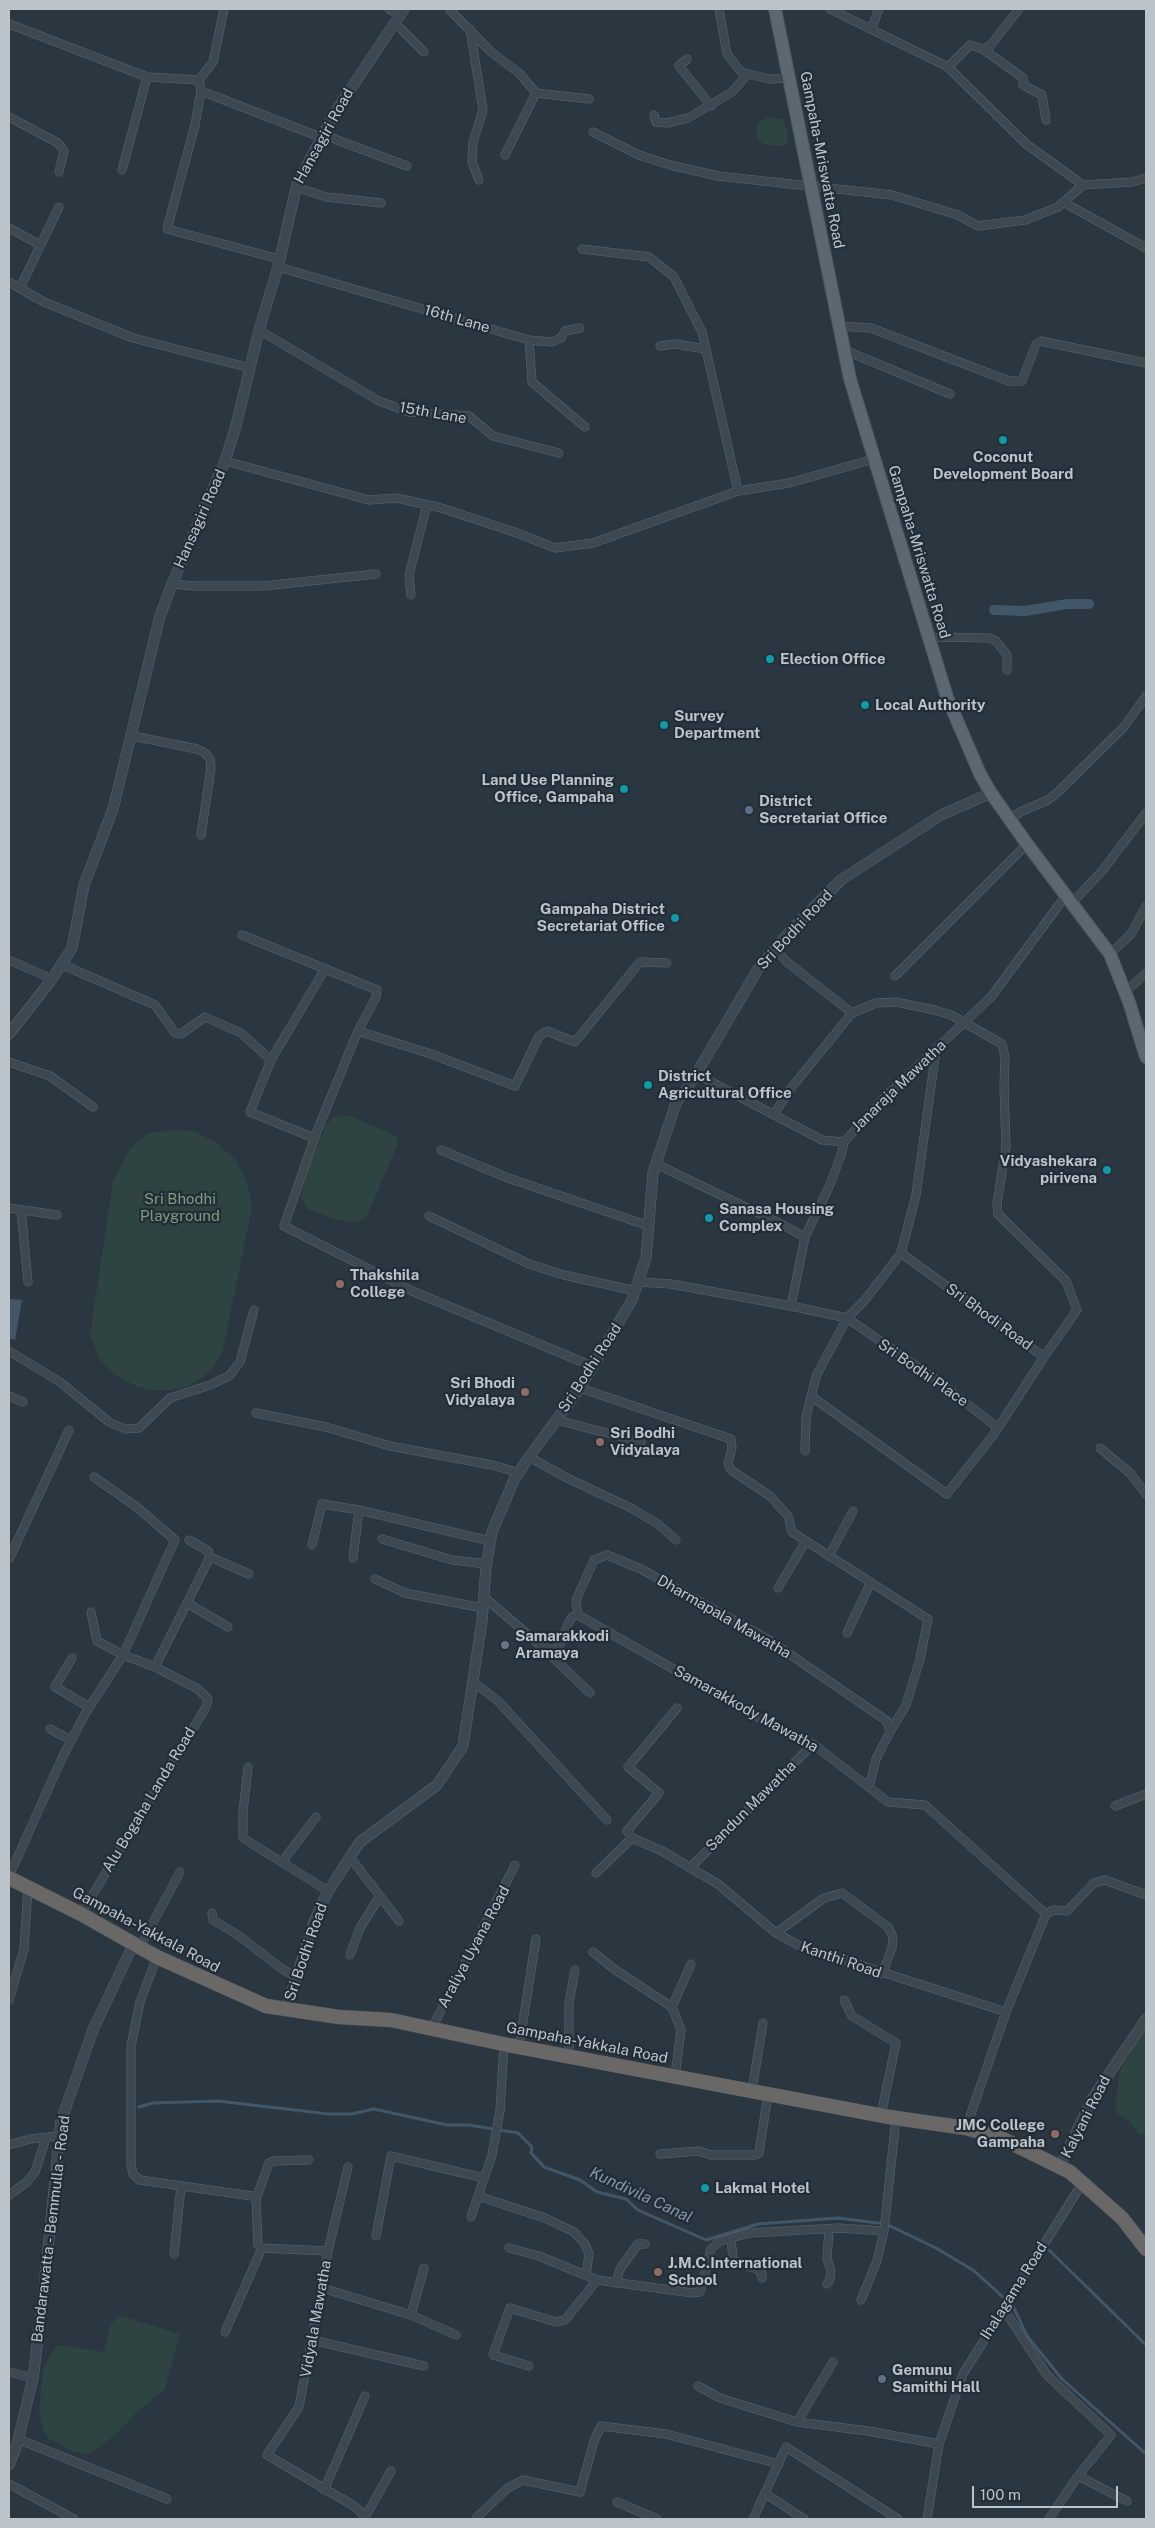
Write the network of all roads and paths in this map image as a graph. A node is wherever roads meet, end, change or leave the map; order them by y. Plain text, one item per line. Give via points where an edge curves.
1 (224, 9) edge
2 (388, 9) edge
3 (449, 9) edge
4 (719, 9) edge
5 (775, 9) edge
6 (830, 9) edge
7 (879, 9) edge
8 (1018, 9) edge
9 (400, 16) edge
10 (9, 24) edge
11 (470, 29) junction
12 (871, 29) junction
13 (983, 50) junction
14 (424, 52) dead end
15 (687, 59) dead end
16 (679, 66) junction
17 (669, 67) dead end
18 (948, 67) junction
19 (746, 75) junction
20 (147, 77) junction
21 (789, 78) junction
22 (199, 80) junction
23 (201, 91) junction
24 (536, 93) junction
25 (589, 99) dead end
26 (711, 106) junction
27 (654, 115) dead end
28 (9, 117) edge
29 (1046, 120) dead end
30 (593, 132) dead end
31 (322, 135) junction
32 (505, 154) dead end
33 (407, 166) dead end
34 (122, 170) dead end
35 (59, 172) dead end
36 (1146, 178) edge
37 (480, 180) dead end
38 (1083, 185) junction
39 (810, 186) junction
40 (296, 187) junction
41 (1063, 202) junction
42 (381, 203) dead end
43 (59, 207) dead end
44 (9, 228) edge
45 (40, 245) junction
46 (1146, 248) edge
47 (582, 249) dead end
48 (278, 263) junction
49 (9, 282) edge
50 (20, 288) junction
51 (840, 326) junction
52 (580, 328) dead end
53 (259, 330) junction
54 (529, 340) junction
55 (660, 346) dead end
56 (706, 349) junction
57 (844, 350) junction
58 (1146, 363) edge
59 (250, 368) junction
60 (950, 394) dead end
61 (585, 426) dead end
62 (559, 453) dead end
63 (874, 459) junction
64 (225, 461) junction
65 (738, 491) junction
66 (427, 505) junction
67 (376, 574) dead end
68 (172, 584) junction
69 (411, 595) dead end
70 (928, 640) junction
71 (1007, 670) dead end
72 (1146, 696) edge
73 (133, 736) junction
74 (991, 792) junction
75 (1146, 813) edge
76 (1009, 820) junction
77 (201, 835) dead end
78 (1027, 844) junction
79 (1070, 898) junction
80 (1146, 906) edge
81 (242, 935) dead end
82 (775, 949) junction
83 (1110, 954) junction
84 (9, 960) edge
85 (667, 963) dead end
86 (63, 965) junction
87 (325, 969) junction
88 (1146, 973) edge
89 (895, 976) dead end
90 (52, 979) junction
91 (1125, 992) junction
92 (852, 1013) junction
93 (965, 1023) junction
94 (358, 1031) junction
95 (9, 1034) edge
96 (1145, 1049) edge
97 (936, 1050) junction
98 (271, 1060) junction
99 (9, 1062) edge
100 (696, 1074) junction
101 (93, 1107) dead end
102 (774, 1114) junction
103 (314, 1138) junction
104 (844, 1142) junction
105 (441, 1150) dead end
106 (656, 1164) junction
107 (9, 1208) edge
108 (21, 1210) junction
109 (57, 1215) dead end
110 (429, 1216) dead end
111 (649, 1226) junction
112 (805, 1237) junction
113 (901, 1253) junction
114 (28, 1282) dead end
115 (637, 1286) junction
116 (791, 1306) junction
117 (254, 1310) dead end
118 (847, 1318) junction
119 (9, 1351) edge
120 (1044, 1357) junction
121 (592, 1366) junction
122 (580, 1388) junction
123 (9, 1396) edge
124 (811, 1396) junction
125 (23, 1402) dead end
126 (256, 1413) dead end
127 (557, 1420) junction
128 (998, 1428) junction
129 (69, 1430) dead end
130 (641, 1442) dead end
131 (1100, 1448) dead end
132 (805, 1451) dead end
133 (528, 1458) junction
134 (520, 1473) junction
135 (94, 1477) dead end
136 (1146, 1494) edge
137 (359, 1510) junction
138 (853, 1511) dead end
139 (382, 1539) dead end
140 (189, 1540) dead end
141 (676, 1540) dead end
142 (490, 1541) junction
143 (806, 1541) junction
144 (312, 1544) dead end
145 (829, 1556) junction
146 (210, 1557) junction
147 (353, 1558) dead end
148 (9, 1559) edge
149 (487, 1564) junction
150 (249, 1574) dead end
151 (375, 1579) dead end
152 (871, 1582) junction
153 (778, 1588) dead end
154 (483, 1596) junction
155 (186, 1603) junction
156 (483, 1608) junction
157 (91, 1612) dead end
158 (578, 1615) junction
159 (228, 1627) dead end
160 (846, 1633) dead end
161 (540, 1645) junction
162 (123, 1656) junction
163 (72, 1658) dead end
164 (155, 1667) junction
165 (473, 1682) junction
166 (590, 1693) dead end
167 (89, 1707) junction
168 (677, 1708) dead end
169 (50, 1729) dead end
170 (890, 1732) junction
171 (71, 1740) junction
172 (812, 1744) junction
173 (248, 1767) dead end
174 (869, 1787) junction
175 (1146, 1794) edge
176 (1115, 1806) dead end
177 (316, 1817) dead end
178 (607, 1820) dead end
179 (632, 1838) junction
180 (350, 1857) junction
181 (282, 1862) junction
182 (515, 1866) dead end
183 (690, 1868) junction
184 (180, 1872) dead end
185 (596, 1873) dead end
186 (9, 1877) edge
187 (28, 1887) junction
188 (328, 1892) junction
189 (1146, 1895) edge
190 (380, 1896) junction
191 (212, 1913) dead end
192 (81, 1914) junction
193 (1046, 1914) junction
194 (399, 1921) dead end
195 (776, 1933) junction
196 (536, 1939) dead end
197 (137, 1945) junction
198 (593, 1952) dead end
199 (350, 1955) dead end
200 (157, 1957) junction
201 (691, 1964) dead end
202 (575, 1970) dead end
203 (882, 1974) junction
204 (295, 1976) junction
205 (9, 2000) edge
206 (844, 2000) dead end
207 (672, 2007) junction
208 (286, 2010) junction
209 (1006, 2012) junction
210 (1146, 2019) edge
211 (763, 2023) dead end
212 (432, 2028) junction
213 (504, 2044) junction
214 (520, 2047) junction
215 (569, 2056) junction
216 (675, 2076) junction
217 (752, 2090) junction
218 (768, 2094) junction
219 (881, 2116) junction
220 (896, 2118) junction
221 (966, 2128) junction
222 (58, 2136) junction
223 (46, 2138) junction
224 (9, 2145) edge
225 (660, 2154) dead end
226 (309, 2160) dead end
227 (348, 2166) dead end
228 (1060, 2166) junction
229 (484, 2178) junction
230 (1082, 2182) junction
231 (181, 2186) junction
232 (9, 2194) edge
233 (478, 2196) junction
234 (256, 2199) junction
235 (471, 2218) dead end
236 (829, 2229) junction
237 (884, 2230) junction
238 (376, 2236) dead end
239 (732, 2238) junction
240 (645, 2244) dead end
241 (262, 2248) junction
242 (509, 2248) dead end
243 (1146, 2249) edge
244 (328, 2251) junction
245 (174, 2254) dead end
246 (424, 2268) dead end
247 (586, 2275) junction
248 (762, 2278) dead end
249 (597, 2280) junction
250 (616, 2283) junction
251 (827, 2284) dead end
252 (322, 2288) junction
253 (861, 2300) dead end
254 (1003, 2308) junction
255 (411, 2315) junction
256 (225, 2332) dead end
257 (456, 2335) dead end
258 (312, 2340) junction
259 (833, 2362) dead end
260 (424, 2366) dead end
261 (529, 2366) dead end
262 (9, 2372) edge
263 (33, 2378) junction
264 (698, 2386) dead end
265 (365, 2396) dead end
266 (797, 2422) junction
267 (18, 2439) junction
268 (939, 2444) junction
269 (779, 2464) junction
270 (9, 2465) edge
271 (391, 2472) dead end
272 (1078, 2476) junction
273 (9, 2484) edge
274 (324, 2490) junction
275 (766, 2494) junction
276 (167, 2499) dead end
277 (1127, 2501) dead end
278 (617, 2502) dead end
279 (476, 2518) edge
280 (74, 2519) edge
281 (363, 2519) edge
282 (657, 2519) edge
283 (753, 2519) edge
284 (804, 2519) edge
285 (898, 2519) edge
286 (927, 2519) edge
287 (1049, 2519) edge

1 - 22 street via 213,62
2 - 9 street
3 - 11 street
4 - 19 street via 727,54
5 - 21 main road, Gampaha-Mriswatta Road
6 - 12 street
7 - 12 street
8 - 13 street via 990,46
9 - 14 street
9 - 31 street, Hansagiri Road
10 - 20 street
11 - 24 street via 491,52 519,73
11 - 37 street via 483,110 473,142 472,162
12 - 18 street
13 - 18 street via 970,45
13 - 29 street via 1023,78 1023,85 1042,95
15 - 16 street
16 - 17 street
16 - 26 street
18 - 38 street via 1026,144
19 - 21 street
19 - 26 street via 732,92
20 - 22 street
20 - 34 street
21 - 39 main road, Gampaha-Mriswatta Road
22 - 23 street
23 - 31 street
23 - 48 street, 16th Lane via 195,126 167,229
24 - 25 street
24 - 32 street
26 - 27 street via 688,118 666,123 656,122
28 - 35 street via 58,143 64,150
30 - 39 street via 639,155 670,165 718,176
31 - 33 street
31 - 40 street, Hansagiri Road
36 - 38 street
38 - 41 street
39 - 41 street via 892,195 958,215 978,226 1025,220
39 - 51 main road, Gampaha-Mriswatta Road
40 - 42 street via 326,197
40 - 48 street, Hansagiri Road
41 - 46 street
43 - 45 street
44 - 45 street
45 - 50 street
47 - 56 street via 649,257 674,277 702,332
48 - 53 street, Hansagiri Road
48 - 54 street, 16th Lane
49 - 50 street
50 - 59 street via 53,306 133,338
51 - 57 main road, Gampaha-Mriswatta Road
51 - 58 street via 871,328 1009,381 1022,382 1036,344 1041,341
52 - 54 street, 16th Lane via 565,331 561,338 552,342
53 - 59 street, Hansagiri Road
53 - 62 street, 15th Lane via 379,401 409,412 470,416 493,436
54 - 61 street via 532,382
55 - 56 street via 675,344
56 - 65 street
57 - 60 street
57 - 63 main road, Gampaha-Mriswatta Road
59 - 64 street, Hansagiri Road
63 - 65 street via 788,483
63 - 70 main road, Gampaha-Mriswatta Road
64 - 66 street via 369,500 396,498
64 - 68 street, Hansagiri Road
65 - 66 street via 593,543 555,548
66 - 69 street via 409,575
67 - 68 street via 263,586
68 - 73 street, Hansagiri Road via 148,662
70 - 71 street via 939,637 989,638 1005,651
70 - 74 main road, Gampaha-Mriswatta Road via 947,697
72 - 76 street via 1124,727 1048,800
73 - 77 street via 197,749 210,759
73 - 86 street, Hansagiri Road via 113,809 84,885 75,938
74 - 76 main road, Gampaha-Mriswatta Road
74 - 82 street, Sri Bodhi Road via 941,815 841,880
75 - 79 street, Janaraja Mawatha via 1103,870
76 - 78 main road, Gampaha-Mriswatta Road
78 - 79 main road, Gampaha-Mriswatta Road
78 - 89 street
79 - 83 main road, Gampaha-Mriswatta Road
79 - 93 street, Janaraja Mawatha via 991,997
80 - 83 street via 1130,934
81 - 87 street
82 - 92 street
82 - 100 street, Sri Bodhi Road via 732,1010
83 - 91 main road, Gampaha-Mriswatta Road
84 - 90 street
85 - 94 street via 640,962 575,1042 547,1031 539,1036 516,1086
86 - 90 street, Hansagiri Road
86 - 98 street via 154,1005 175,1033 181,1034 205,1017 240,1033
87 - 94 street via 377,990
87 - 98 street
88 - 91 street
90 - 95 street, Hansagiri Road
91 - 96 main road, Gampaha-Mriswatta Road
92 - 93 street, Sri Bhodi Road via 876,1003 896,1002 934,1010
92 - 102 street, Sri Bhodi Road
93 - 97 street, Janaraja Mawatha
93 - 120 street, Sri Bhodi Road via 1002,1044 1005,1057 1006,1146 998,1214 1066,1281 1077,1310
94 - 103 street
97 - 104 street, Janaraja Mawatha via 885,1097
97 - 113 street via 916,1195
98 - 103 street via 250,1112
99 - 101 street via 50,1076
100 - 102 street
100 - 106 street, Sri Bodhi Road via 676,1103
102 - 104 street via 822,1140
103 - 121 street via 284,1226 412,1291
104 - 112 street, Janaraja Mawatha via 829,1187
105 - 111 street via 508,1178
106 - 111 street, Sri Bodhi Road
106 - 112 street
107 - 108 street
108 - 109 street
108 - 114 street
110 - 115 street via 529,1264 564,1275
111 - 115 street, Sri Bodhi Road via 646,1258
112 - 116 street, Janaraja Mawatha
113 - 118 street
113 - 120 street, Sri Bhodi Road
115 - 116 street via 671,1284
115 - 121 street, Sri Bodhi Road
116 - 118 street
117 - 119 street via 240,1362 229,1376 210,1386 170,1398 139,1428 125,1430 110,1422 60,1382
118 - 124 street via 817,1374
118 - 128 street, Sri Bodhi Place
120 - 128 street
121 - 122 street, Sri Bodhi Road
122 - 127 street, Sri Bodhi Road
122 - 143 street via 731,1439 728,1464 731,1470 770,1496 788,1516 792,1532
123 - 125 street
124 - 128 street via 947,1494
124 - 132 street via 806,1418
126 - 134 street
127 - 130 street
127 - 133 street, Sri Bodhi Road
129 - 148 street
131 - 136 street via 1131,1474
133 - 134 street, Sri Bodhi Road
133 - 141 street via 631,1508 658,1524
134 - 142 street, Sri Bodhi Road via 499,1514
135 - 162 street via 138,1508 175,1540
137 - 142 street
137 - 144 street via 322,1504
137 - 147 street
138 - 145 street
139 - 149 street via 452,1560
140 - 146 street via 208,1551
142 - 149 street, Sri Bodhi Road
143 - 145 street
143 - 153 street
145 - 152 street
146 - 150 street
146 - 155 street
149 - 154 street, Sri Bodhi Road
151 - 156 street via 405,1593
152 - 160 street
152 - 170 street via 928,1619 906,1705
154 - 156 street, Sri Bodhi Road
154 - 161 street
155 - 159 street
155 - 164 street
156 - 165 street, Sri Bodhi Road
157 - 162 street via 97,1641
158 - 161 street via 572,1617 556,1649
158 - 170 street, Dharmapala Mawatha via 576,1600 594,1560 607,1555 641,1569 769,1640 887,1721
158 - 172 street, Samarakkody Mawatha via 797,1739
161 - 166 street
162 - 164 street
162 - 167 street
163 - 167 street via 55,1687
164 - 192 street, Alu Bogaha Landa Road via 198,1689 208,1699 206,1707
165 - 178 street via 498,1701
165 - 180 street, Sri Bodhi Road via 463,1746 437,1785 360,1842
167 - 171 street
168 - 179 street via 628,1767 659,1794 627,1831
169 - 171 street
170 - 174 street via 876,1759
171 - 186 street
172 - 174 street, Samarakkody Mawatha
172 - 183 street, Sandun Mawatha
173 - 181 street via 243,1838
174 - 193 street, Samarakkody Mawatha via 888,1802 925,1805
175 - 176 street
177 - 181 street
179 - 183 street, Kanthi Road
179 - 185 street
180 - 188 street, Sri Bodhi Road
180 - 190 street
181 - 188 street
182 - 212 street, Araliya Uyana Road
183 - 195 street, Kanthi Road via 718,1884
184 - 197 street
186 - 187 highway, Gampaha-Yakkala Road
187 - 192 highway, Gampaha-Yakkala Road
187 - 205 street via 24,1949
188 - 204 street, Sri Bodhi Road
189 - 193 street via 1105,1880 1094,1883 1067,1911 1053,1910
190 - 194 street
190 - 199 street via 360,1928
191 - 204 street via 213,1920
192 - 197 highway, Gampaha-Yakkala Road
193 - 209 street
195 - 203 street, Kanthi Road via 798,1945
195 - 203 street via 824,1898 842,1893 888,1927 892,1948
196 - 214 street
197 - 200 highway, Gampaha-Yakkala Road
197 - 222 street, Bandarawatta - Bemmulla - Road via 93,2030
198 - 207 street
200 - 208 highway, Gampaha-Yakkala Road via 266,2006
200 - 231 street via 134,2023 130,2070 130,2165 132,2174 140,2180
201 - 207 street
202 - 215 street via 569,2003
203 - 209 street, Kanthi Road
204 - 208 street, Sri Bodhi Road
206 - 219 street via 852,2016 896,2043
207 - 216 street via 682,2030
208 - 212 highway, Gampaha-Yakkala Road via 391,2020
209 - 221 street
210 - 228 street, Kalyani Road via 1092,2099
211 - 217 street
212 - 213 highway, Gampaha-Yakkala Road
213 - 214 highway, Gampaha-Yakkala Road
213 - 229 street via 500,2111
214 - 215 highway, Gampaha-Yakkala Road
215 - 216 highway, Gampaha-Yakkala Road
216 - 217 highway, Gampaha-Yakkala Road
217 - 218 highway, Gampaha-Yakkala Road
218 - 219 highway, Gampaha-Yakkala Road
218 - 225 street via 759,2153 711,2155 699,2151
219 - 220 highway, Gampaha-Yakkala Road
220 - 221 highway, Gampaha-Yakkala Road
220 - 237 street
221 - 228 highway, Gampaha-Yakkala Road via 998,2137
222 - 223 street
222 - 263 street, Bandarawatta - Bemmulla - Road
223 - 224 street
223 - 232 street via 35,2172
226 - 234 street via 269,2163
227 - 244 street
228 - 230 highway, Gampaha-Yakkala Road
229 - 233 street
229 - 238 street via 391,2156
230 - 243 highway, Gampaha-Yakkala Road via 1122,2218
230 - 254 street, Ihalagama Road
231 - 234 street via 243,2194
231 - 245 street
233 - 235 street
233 - 247 street via 545,2218 574,2232 589,2254
234 - 241 street via 258,2245
236 - 237 street
236 - 239 street via 749,2233
236 - 251 street via 827,2259 831,2270
237 - 253 street via 877,2261
239 - 248 street via 733,2259 757,2270
239 - 250 street via 720,2241 712,2249 700,2292
240 - 250 street via 638,2244 620,2269
241 - 244 street, Vidyala Mawatha
241 - 256 street
242 - 247 street
244 - 252 street, Vidyala Mawatha
246 - 255 street
247 - 249 street
249 - 250 street
249 - 261 street via 565,2320 556,2322 510,2308 493,2355
252 - 255 street
252 - 258 street, Vidyala Mawatha
254 - 268 street, Ihalagama Road via 963,2374
254 - 272 street via 1048,2375 1111,2435
255 - 257 street
258 - 260 street
258 - 274 street, Vidyala Mawatha via 299,2406 267,2455
259 - 266 street
262 - 263 street
263 - 267 street, Bandarawatta - Bemmulla - Road
264 - 266 street via 720,2398
265 - 274 street
266 - 268 street
267 - 270 street, Bandarawatta - Bemmulla - Road
267 - 276 street
268 - 286 street, Ihalagama Road
269 - 275 street
269 - 279 street via 666,2434 601,2426 580,2492 523,2480 508,2488
269 - 285 street via 786,2447
271 - 281 street
272 - 277 street
272 - 287 street
273 - 280 street
274 - 281 street, Vidyala Mawatha via 354,2506 362,2513
275 - 283 street
275 - 284 street
278 - 282 street

